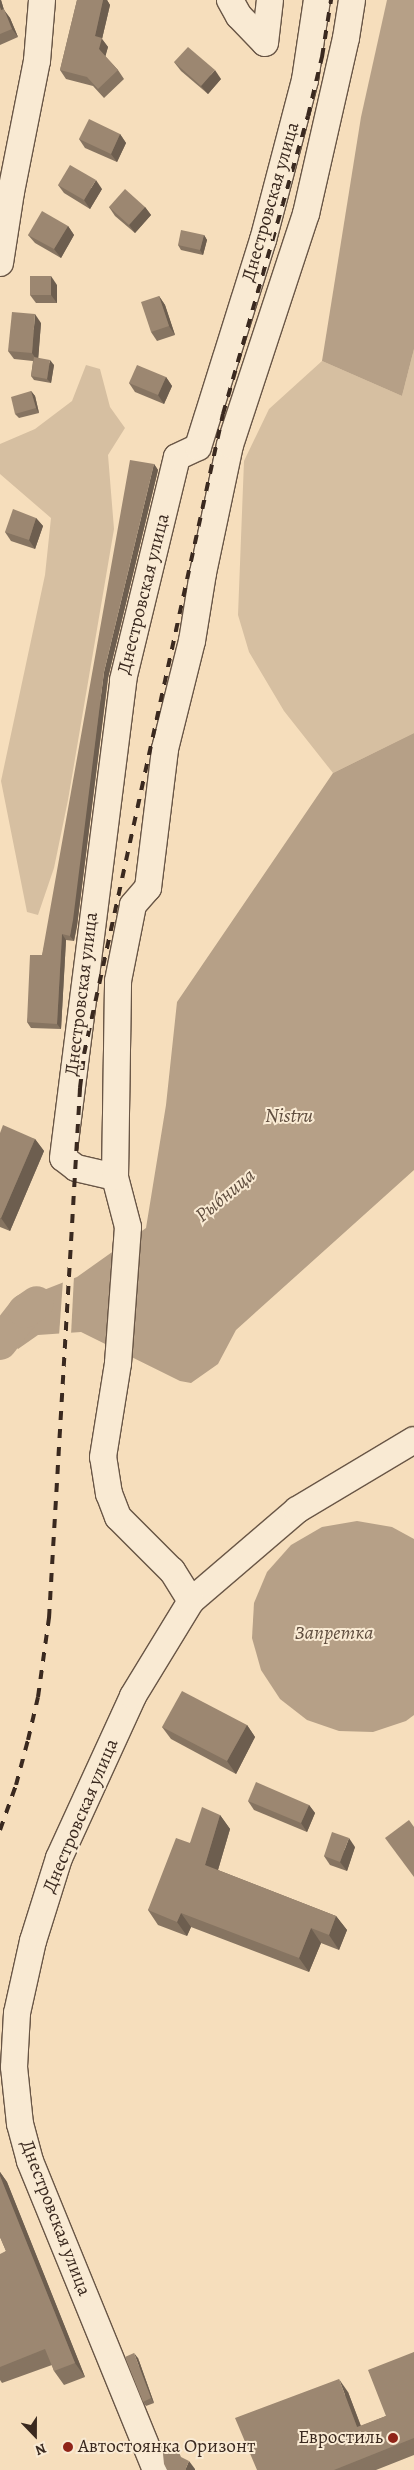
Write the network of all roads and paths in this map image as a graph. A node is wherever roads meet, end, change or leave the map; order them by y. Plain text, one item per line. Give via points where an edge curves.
1 (42, 0) edge
2 (230, 0) edge
3 (270, 0) edge
4 (317, 0) edge
5 (352, 0) edge
6 (0, 263) edge
7 (115, 1177) junction
8 (414, 1440) edge
9 (191, 1601) junction
10 (156, 2470) edge

1 - 6 street via 37,61
2 - 3 street via 239,16 265,43
4 - 7 street, Днестровская улица via 305,80 263,240 198,446 178,457 122,680 63,1158 76,1168
5 - 7 street, Днестровская улица via 306,214 230,445 192,641 165,749 148,888 133,905 118,981
7 - 9 street, Днестровская улица via 128,1227 118,1363 103,1457 109,1494 118,1517 172,1571
8 - 9 street, Днестровская улица via 298,1510
9 - 10 street, Днестровская улица via 133,1696 59,1858 33,1941 17,2012 14,2066 20,2124 30,2161

